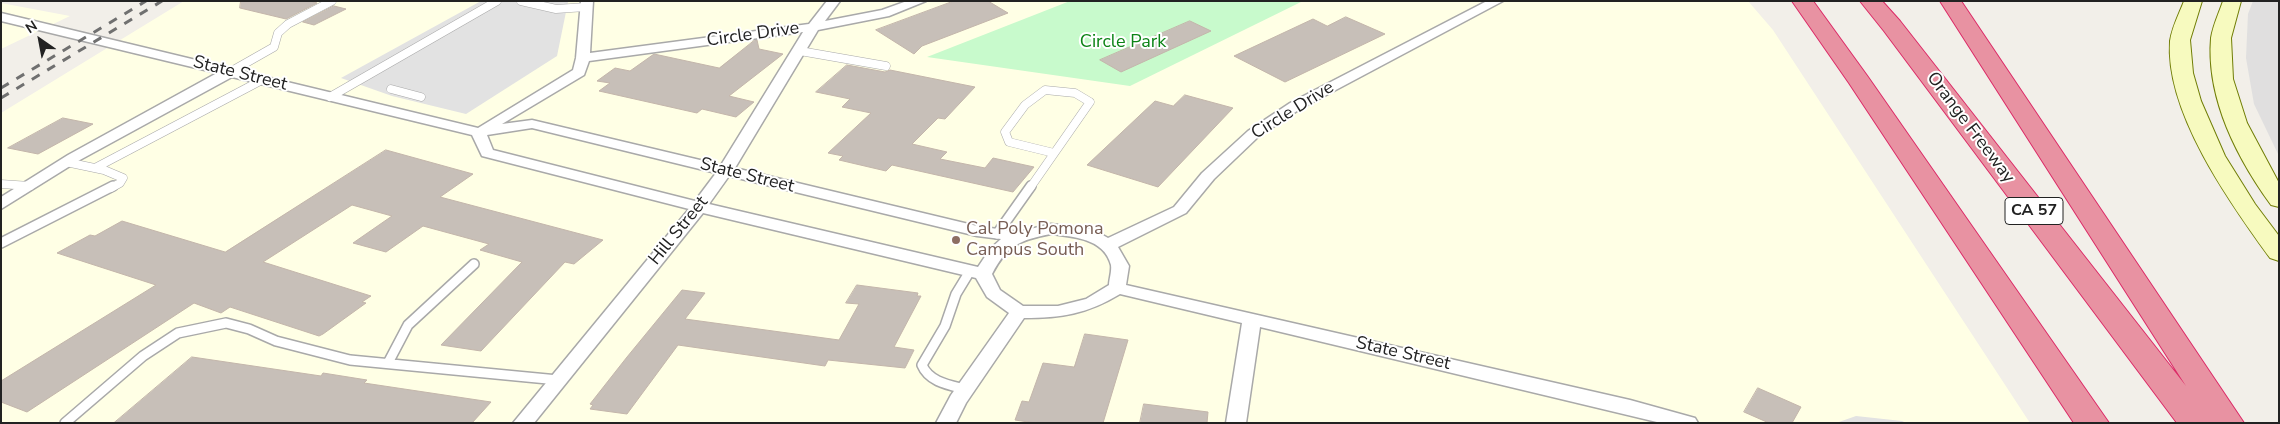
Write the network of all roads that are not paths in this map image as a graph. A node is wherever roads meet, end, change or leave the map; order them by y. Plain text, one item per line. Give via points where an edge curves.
1 (332, 1) edge
2 (497, 1) edge
3 (521, 1) edge
4 (834, 1) edge
5 (920, 1) edge
6 (1498, 1) edge
7 (1802, 1) edge
8 (1870, 1) edge
9 (1950, 1) edge
10 (2193, 1) edge
11 (2232, 1) edge
12 (587, 4) edge
13 (1, 17) edge
14 (813, 27) junction
15 (800, 51) junction
16 (583, 58) junction
17 (886, 66) dead end
18 (230, 72) junction
19 (262, 80) junction
20 (391, 90) dead end
21 (330, 97) junction
22 (421, 97) dead end
23 (478, 132) junction
24 (1054, 153) junction
25 (66, 162) junction
26 (94, 168) junction
27 (725, 171) junction
28 (1, 184) edge
29 (30, 186) junction
30 (2279, 200) edge
31 (1, 204) edge
32 (699, 208) junction
33 (997, 234) junction
34 (1016, 236) junction
35 (1, 243) edge
36 (1108, 246) junction
37 (2279, 253) edge
38 (474, 264) dead end
39 (976, 273) junction
40 (1117, 288) junction
41 (1019, 312) junction
42 (1252, 319) junction
43 (388, 363) junction
44 (558, 380) junction
45 (965, 389) junction
46 (66, 423) edge
47 (523, 423) edge
48 (946, 423) edge
49 (1236, 423) edge
50 (1688, 423) edge
51 (2092, 423) edge
52 (2196, 423) edge
53 (2227, 423) edge

1 - 18 lane via 288,24 278,33 274,47
2 - 21 lane
3 - 12 lane via 556,9
4 - 14 street, Hill Street
5 - 14 street, Circle Drive via 885,13
6 - 36 street, Circle Drive via 1295,106 1253,134 1208,176 1180,210
7 - 51 highway
8 - 52 highway, Orange Freeway / CA 57
9 - 53 highway
10 - 37 main road via 2180,44 2186,84 2203,138
11 - 30 main road via 2221,38 2224,85 2237,126
12 - 16 street
13 - 18 street, State Street
14 - 15 street, Hill Street
14 - 16 street, Circle Drive
15 - 17 lane
15 - 27 street, Hill Street
16 - 23 street via 579,72
18 - 19 street, State Street
18 - 25 street
19 - 21 street, State Street
19 - 26 lane
20 - 22 lane
21 - 23 street, State Street
23 - 27 street, State Street via 532,124
23 - 32 street via 487,153
24 - 24 lane via 1090,102 1085,96 1069,91 1045,90 1025,105 1005,132 1009,142
24 - 33 lane
25 - 26 lane
25 - 29 street
26 - 35 lane via 123,178 120,183
27 - 32 street, Hill Street
27 - 33 street, State Street
28 - 29 lane
29 - 31 street
32 - 39 street
32 - 44 street, Hill Street
33 - 34 street, State Street
34 - 36 street via 1051,228 1086,233
34 - 39 street via 994,251
36 - 40 street via 1120,266
38 - 43 lane via 408,325
39 - 41 street via 993,293
39 - 45 lane via 956,294 945,326 922,365 931,377
40 - 41 street via 1092,303 1058,312
40 - 42 street, State Street
41 - 45 street
42 - 49 street
42 - 50 street, State Street
43 - 44 lane
43 - 46 lane via 350,360 276,341 226,323 208,325 178,333 143,356
44 - 47 street, Hill Street
45 - 48 street

